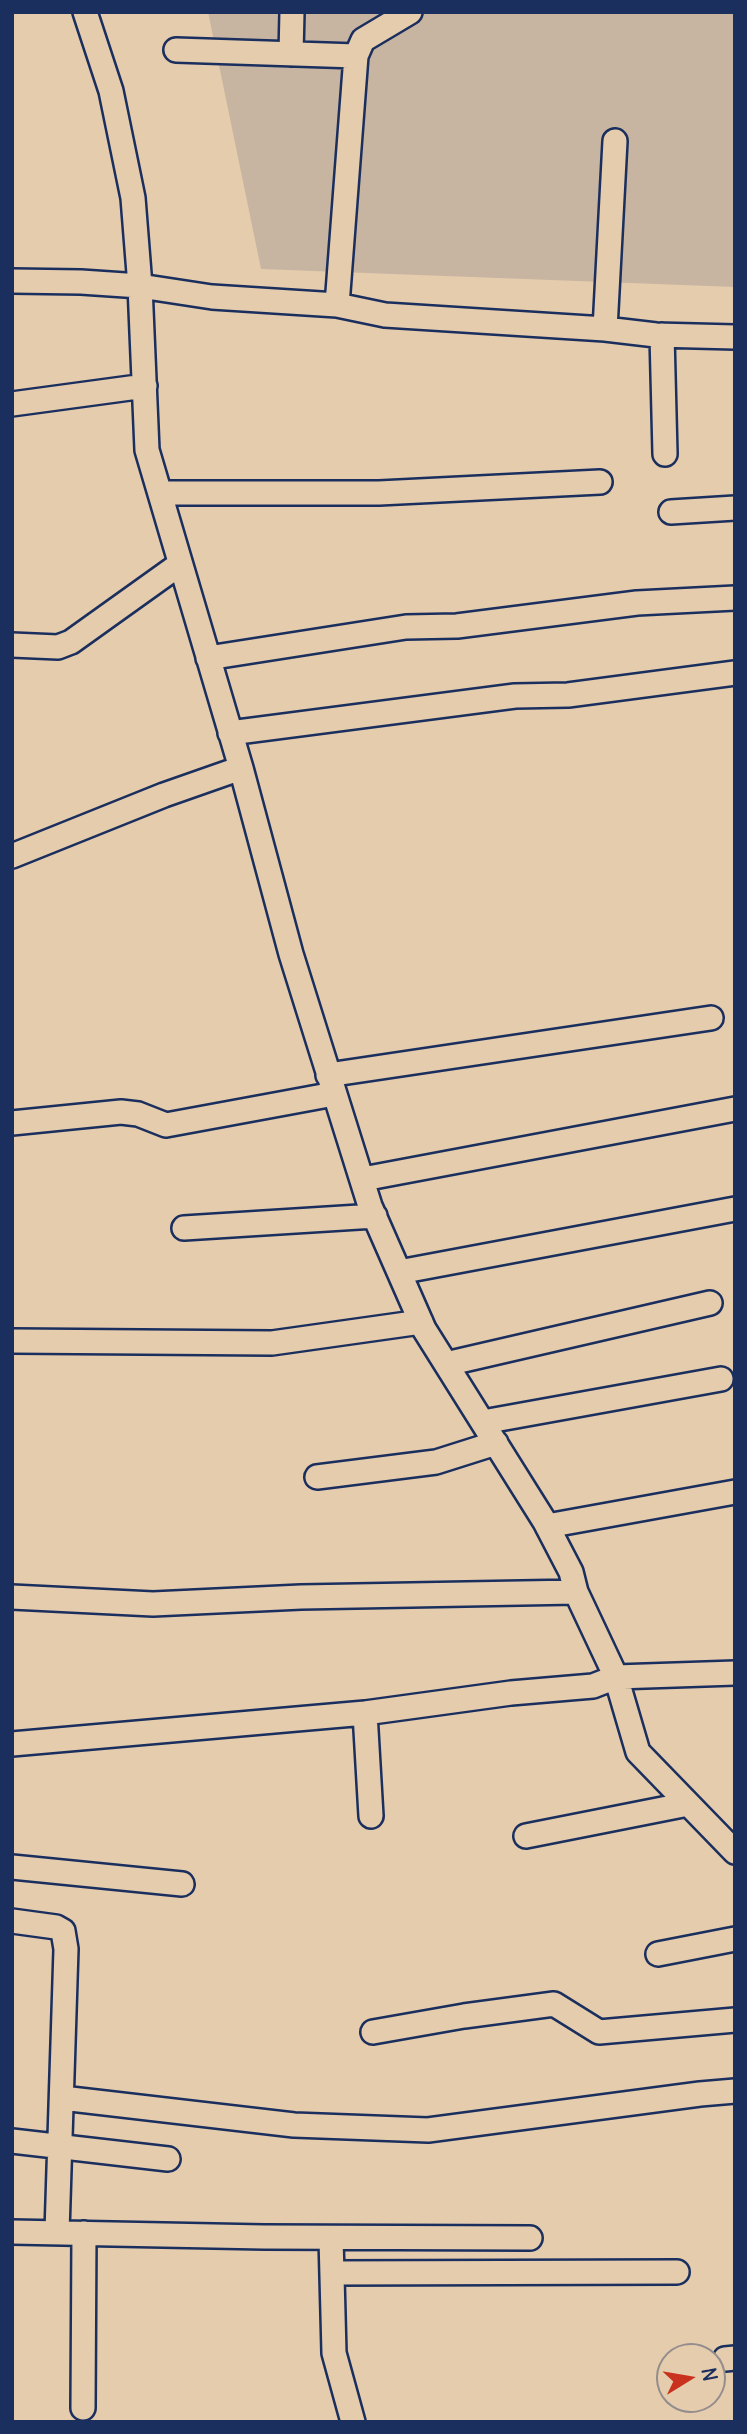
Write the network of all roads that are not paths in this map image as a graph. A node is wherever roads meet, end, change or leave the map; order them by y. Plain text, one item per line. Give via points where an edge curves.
1 (85, 12) edge
2 (292, 12) edge
3 (410, 12) edge
4 (176, 50) dead end
5 (291, 54) junction
6 (356, 56) junction
7 (615, 141) dead end
8 (12, 282) edge
9 (140, 286) junction
10 (337, 305) junction
11 (605, 328) junction
12 (662, 335) junction
13 (735, 337) edge
14 (145, 386) junction
15 (12, 404) edge
16 (665, 454) dead end
17 (600, 482) dead end
18 (160, 493) junction
19 (735, 508) edge
20 (671, 512) dead end
21 (180, 564) junction
22 (735, 598) edge
23 (12, 645) edge
24 (208, 658) junction
25 (735, 673) edge
26 (230, 733) junction
27 (241, 768) junction
28 (12, 856) edge
29 (711, 1018) dead end
30 (331, 1085) junction
31 (735, 1109) edge
32 (12, 1124) edge
33 (363, 1179) junction
34 (735, 1209) edge
35 (375, 1216) junction
36 (184, 1228) dead end
37 (399, 1272) junction
38 (710, 1303) dead end
39 (421, 1322) junction
40 (12, 1341) edge
41 (446, 1364) junction
42 (721, 1379) dead end
43 (484, 1422) junction
44 (496, 1443) junction
45 (317, 1477) dead end
46 (735, 1492) edge
47 (547, 1526) junction
48 (576, 1592) junction
49 (12, 1597) edge
50 (735, 1674) edge
51 (616, 1677) junction
52 (365, 1713) junction
53 (12, 1744) edge
54 (688, 1804) junction
55 (371, 1816) dead end
56 (526, 1836) dead end
57 (735, 1852) edge
58 (12, 1867) edge
59 (182, 1884) dead end
60 (12, 1922) edge
61 (735, 1939) edge
62 (658, 1954) dead end
63 (735, 2020) edge
64 (373, 2032) dead end
65 (735, 2091) edge
66 (62, 2098) junction
67 (12, 2141) edge
68 (60, 2148) junction
69 (168, 2159) dead end
70 (12, 2232) edge
71 (57, 2232) junction
72 (84, 2233) junction
73 (331, 2238) junction
74 (530, 2238) dead end
75 (677, 2272) dead end
76 (332, 2273) junction
77 (83, 2409) dead end
78 (353, 2422) edge

1 - 9 street via 111,91 133,198
2 - 5 street
3 - 6 street via 363,40
4 - 5 street
5 - 6 street
6 - 10 street
7 - 11 street
8 - 9 street
9 - 10 street via 212,297
9 - 14 street
10 - 11 street via 385,315
11 - 12 street
12 - 13 street
12 - 16 street
14 - 15 street
14 - 18 street via 147,450
17 - 18 street via 379,494
18 - 21 street
19 - 20 street
21 - 23 street via 71,642 58,647
21 - 24 street
22 - 24 street via 637,603 457,626 406,627
24 - 26 street
25 - 26 street
26 - 27 street
27 - 28 street
27 - 30 street
29 - 30 street
30 - 32 street via 166,1125 121,1112
30 - 33 street
31 - 33 street
33 - 35 street
34 - 37 street
35 - 36 street
35 - 37 street
37 - 39 street
38 - 41 street
39 - 40 street via 272,1343
39 - 41 street
41 - 43 street
42 - 43 street
43 - 44 street
44 - 45 street via 436,1462
44 - 47 street
46 - 47 street
47 - 48 street
48 - 49 street via 153,1604
48 - 51 street
50 - 51 street
51 - 52 street via 593,1686
51 - 54 street via 638,1752
52 - 53 street
52 - 55 street
54 - 56 street
54 - 57 street
58 - 59 street
60 - 66 street via 63,1931
61 - 62 street
63 - 64 street via 599,2032 554,2004
65 - 66 street via 428,2130 294,2126
66 - 68 street
67 - 68 street
68 - 69 street
68 - 71 street
70 - 71 street
71 - 72 street
72 - 73 street
72 - 77 street
73 - 74 street
73 - 76 street
75 - 76 street
76 - 78 street via 334,2353

